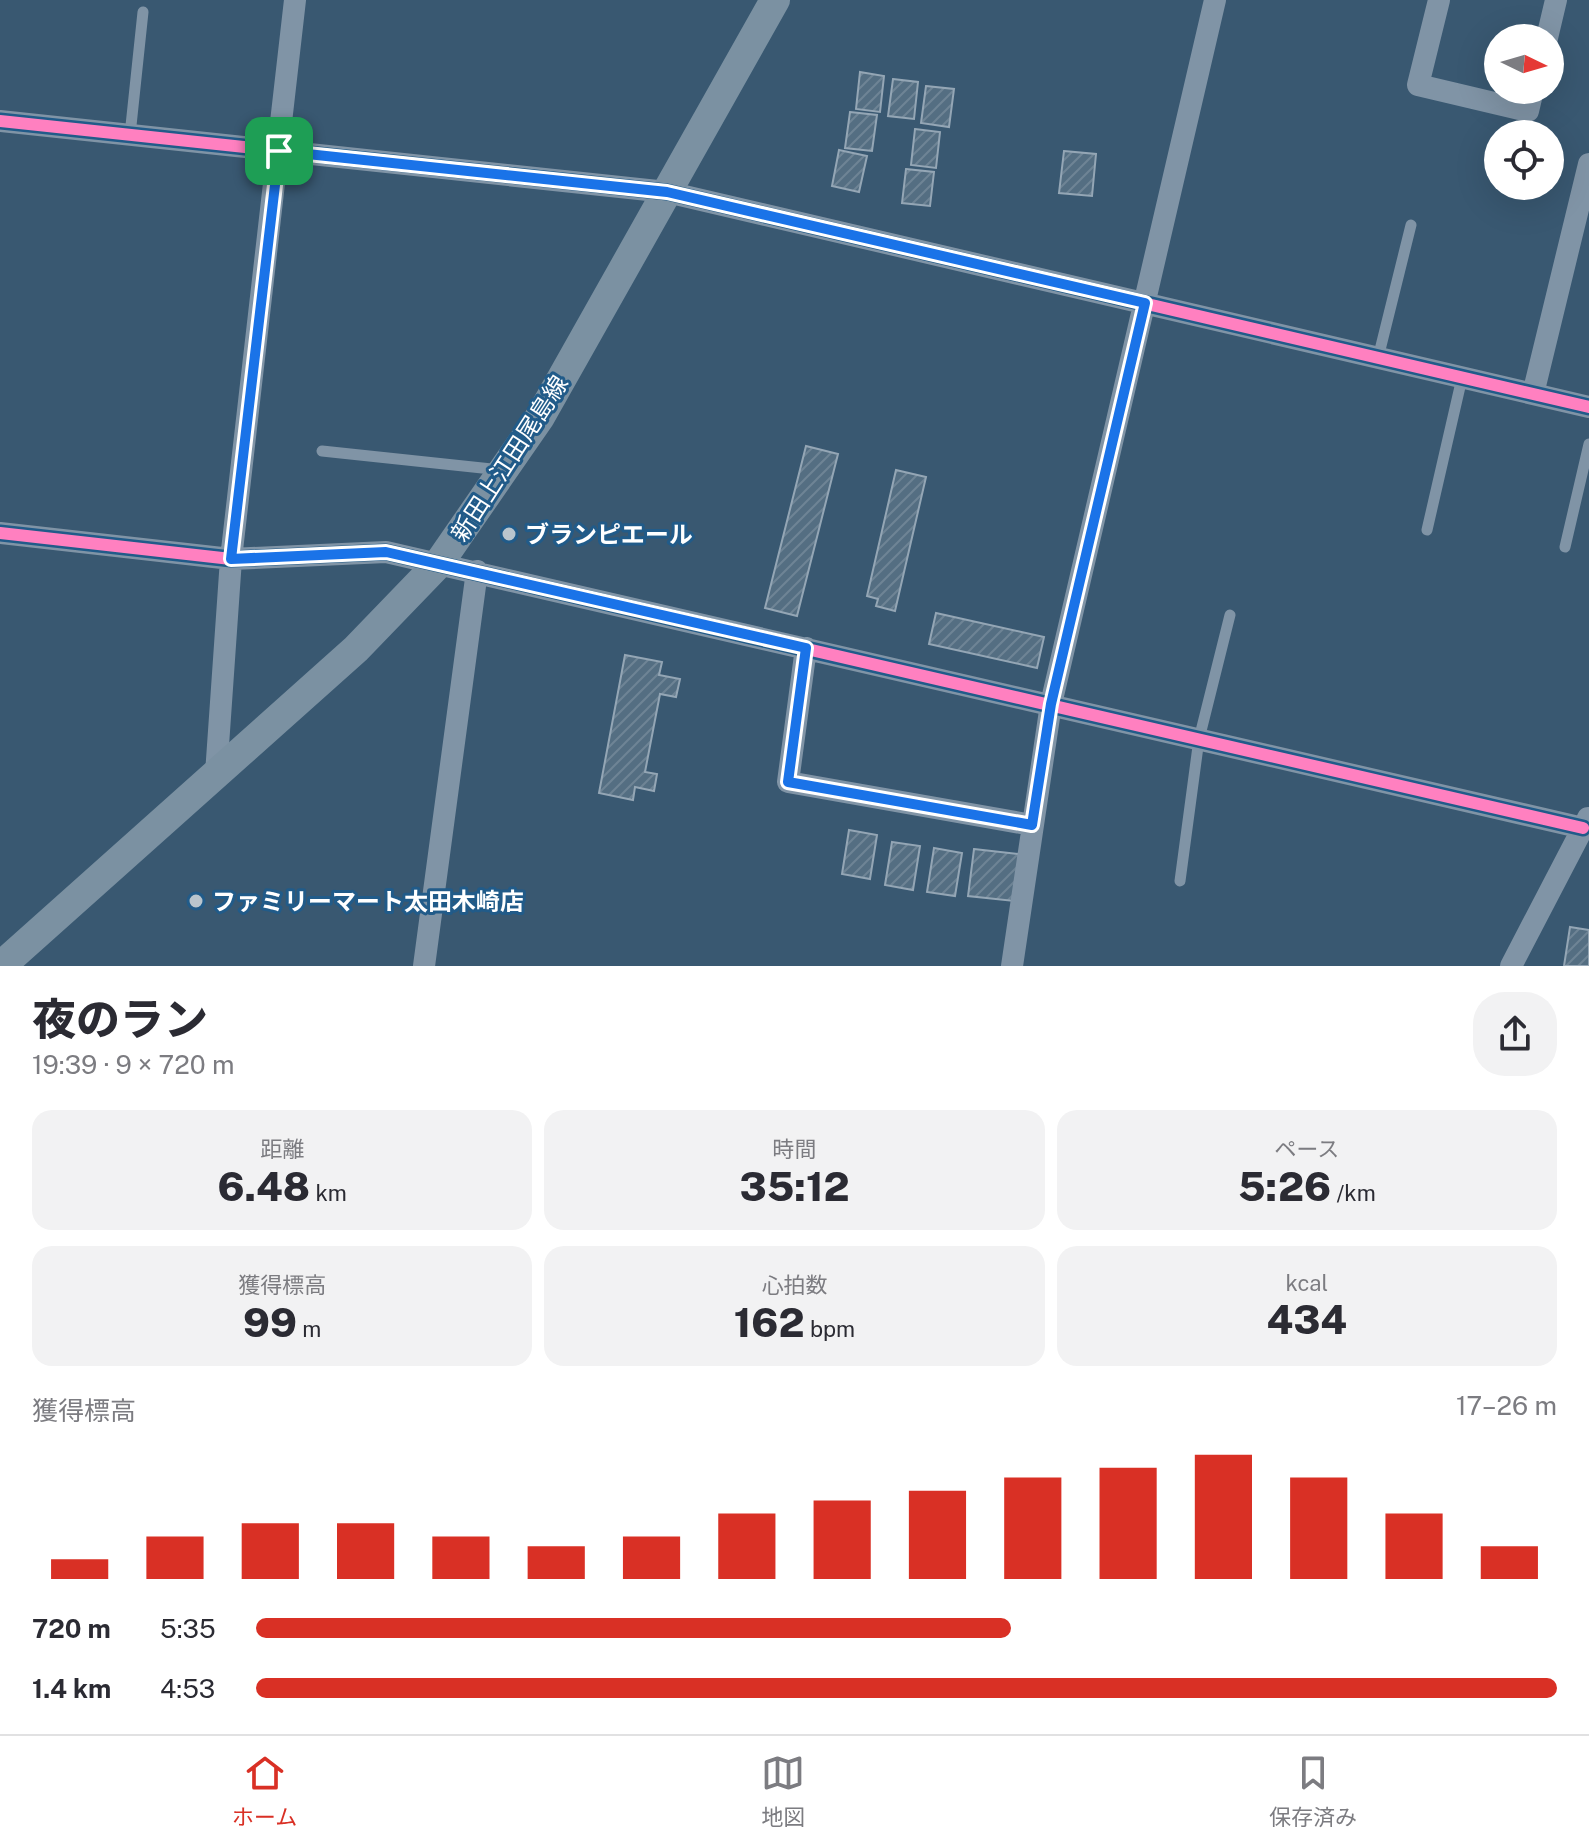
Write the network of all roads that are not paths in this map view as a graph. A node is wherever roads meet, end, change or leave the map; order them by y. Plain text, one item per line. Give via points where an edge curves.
1 (295, 0) edge
2 (775, 0) edge
3 (1215, 0) edge
4 (1439, 0) edge
5 (1556, 0) edge
6 (143, 12) dead end
7 (1550, 24) edge
8 (1484, 101) edge
9 (1498, 104) edge
10 (1530, 104) edge
11 (0, 121) edge
12 (130, 135) junction
13 (279, 151) junction
14 (1589, 164) edge
15 (667, 192) junction
16 (1411, 225) dead end
17 (1145, 303) junction
18 (1378, 358) junction
19 (1462, 378) junction
20 (1533, 394) junction
21 (1589, 407) edge
22 (1589, 444) edge
23 (322, 451) dead end
24 (506, 470) junction
25 (1427, 530) dead end
26 (0, 533) edge
27 (1565, 547) dead end
28 (231, 559) junction
29 (439, 563) junction
30 (477, 571) junction
31 (1230, 615) dead end
32 (806, 648) junction
33 (1051, 704) junction
34 (1199, 739) junction
35 (216, 774) junction
36 (1586, 822) edge
37 (1032, 825) junction
38 (1180, 881) dead end
39 (7, 964) edge
40 (424, 966) edge
41 (1012, 966) edge
42 (1511, 966) edge

1 - 13 street
2 - 15 main road, 新田上江田尾島線
3 - 17 street
4 - 8 street via 1418,85
5 - 7 street
6 - 12 lane
9 - 10 street via 1528,111
11 - 12 street
12 - 13 street
13 - 15 street
13 - 28 street
14 - 20 street
15 - 17 street
15 - 24 main road, 新田上江田尾島線
16 - 18 lane
17 - 18 street
17 - 33 street
18 - 19 street
19 - 20 street
19 - 25 lane
20 - 21 street
22 - 27 lane
23 - 24 lane
24 - 29 main road, 新田上江田尾島線
26 - 28 street
28 - 29 street via 386,552
28 - 35 street
29 - 30 street
29 - 35 main road, 新田上江田尾島線 via 356,649
30 - 32 street
30 - 40 street
31 - 34 lane
32 - 33 street
32 - 37 street via 788,782
33 - 34 street
33 - 37 street
34 - 36 street
34 - 38 lane
35 - 39 main road, 新田上江田尾島線
36 - 42 street
37 - 41 street

